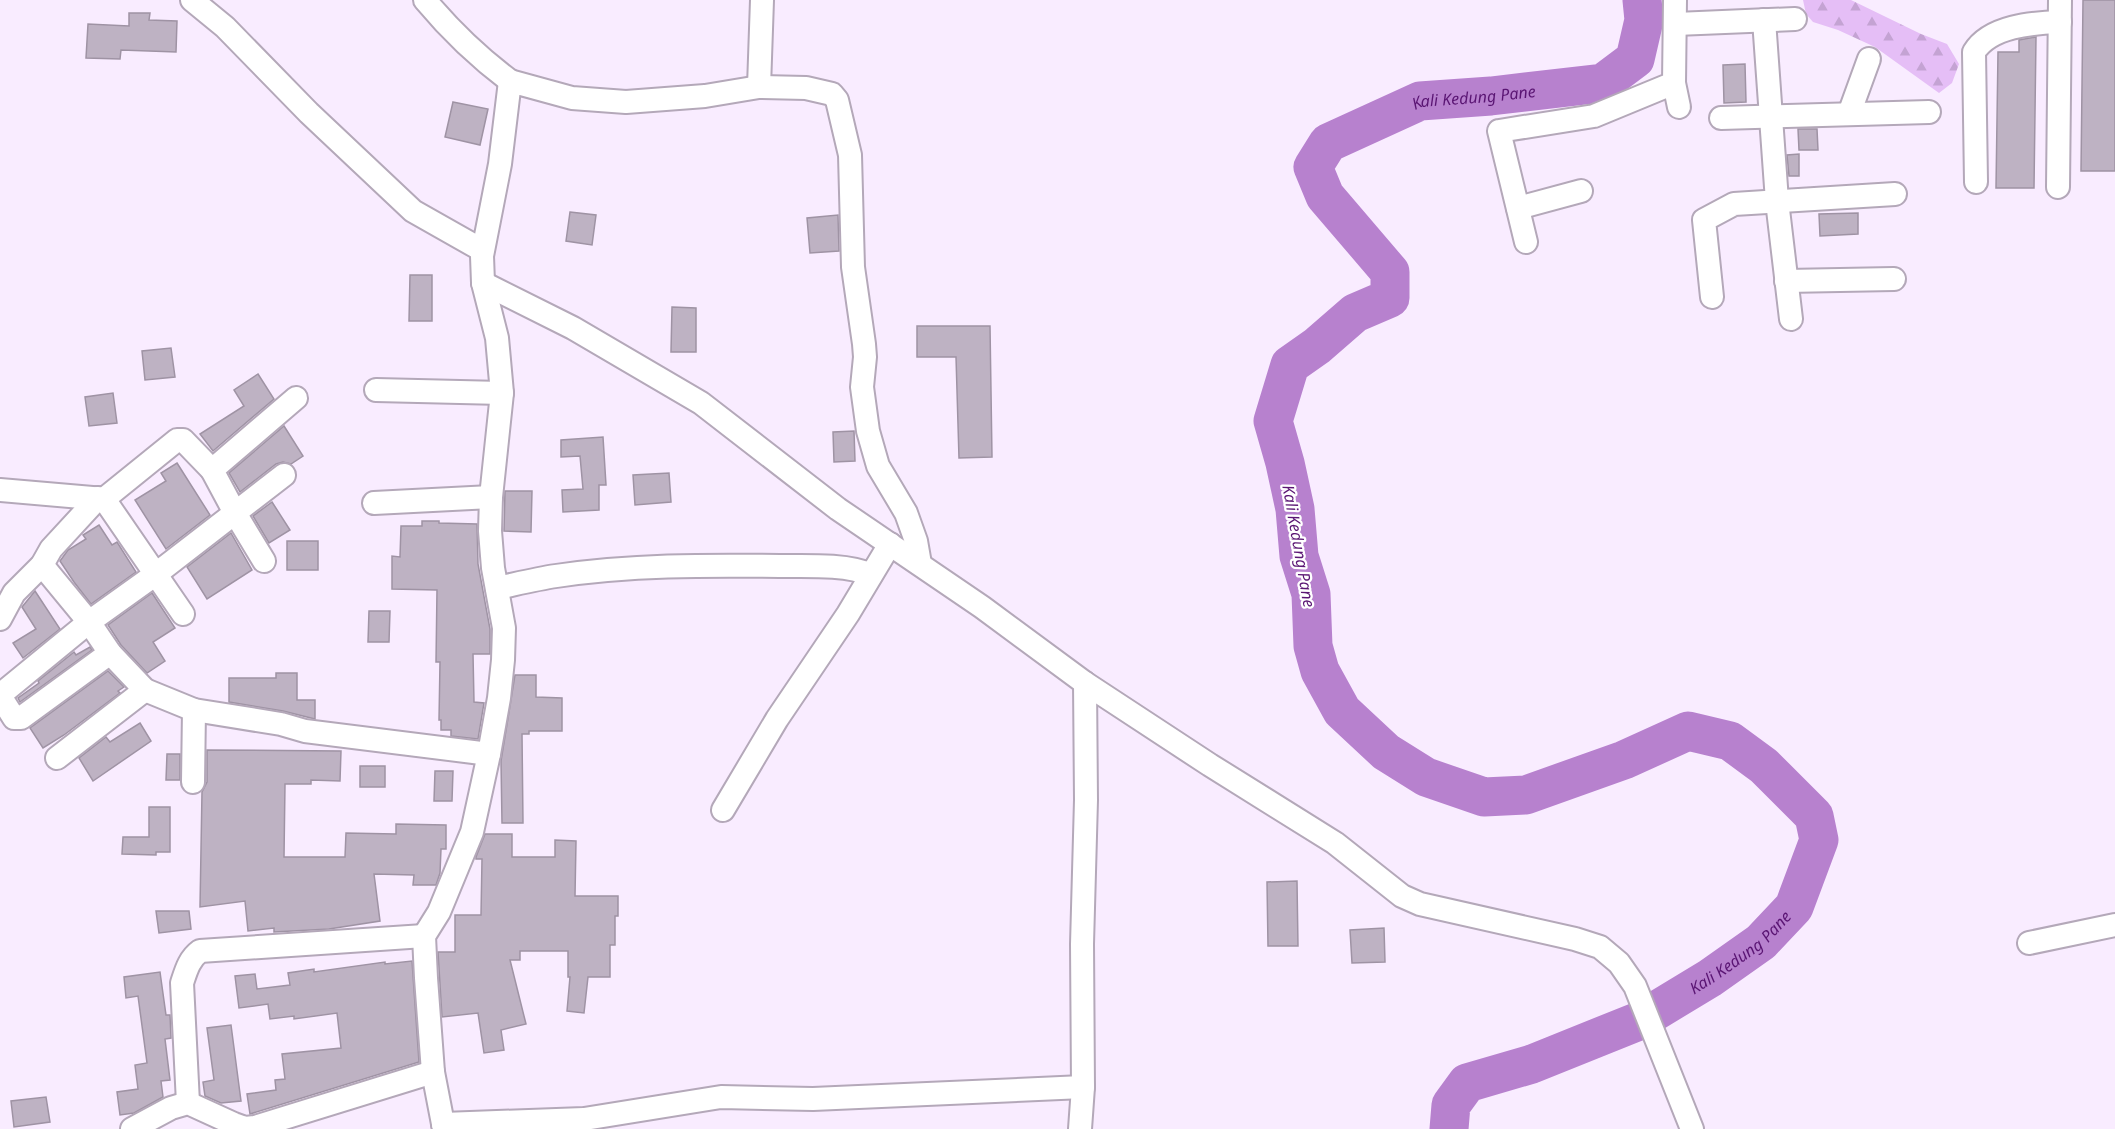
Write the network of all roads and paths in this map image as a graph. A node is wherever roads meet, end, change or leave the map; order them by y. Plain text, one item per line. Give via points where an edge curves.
1 (192, 0) edge
2 (425, 0) edge
3 (762, 0) edge
4 (1675, 0) edge
5 (2060, 11) edge
6 (1795, 19) dead end
7 (1764, 20) junction
8 (1676, 24) junction
9 (1869, 59) dead end
10 (510, 81) junction
11 (1674, 83) junction
12 (759, 87) junction
13 (1679, 107) dead end
14 (1929, 112) dead end
15 (1849, 114) junction
16 (1771, 116) junction
17 (1721, 118) dead end
18 (1976, 182) dead end
19 (2058, 187) dead end
20 (1581, 191) dead end
21 (1895, 194) dead end
22 (1777, 201) junction
23 (1518, 208) junction
24 (1526, 242) dead end
25 (482, 266) junction
26 (1894, 279) dead end
27 (1786, 281) junction
28 (1712, 297) dead end
29 (1791, 319) dead end
30 (376, 390) dead end
31 (502, 393) junction
32 (296, 398) dead end
33 (212, 470) junction
34 (284, 476) dead end
35 (0, 490) edge
36 (491, 497) junction
37 (101, 498) junction
38 (374, 503) dead end
39 (234, 513) junction
40 (892, 545) junction
41 (264, 561) dead end
42 (916, 561) junction
43 (42, 565) junction
44 (156, 574) junction
45 (871, 575) junction
46 (497, 588) junction
47 (183, 614) dead end
48 (0, 619) edge
49 (89, 622) junction
50 (110, 653) junction
51 (1085, 682) junction
52 (145, 690) junction
53 (0, 696) edge
54 (194, 710) junction
55 (489, 754) junction
56 (57, 758) dead end
57 (193, 782) dead end
58 (723, 810) dead end
59 (2115, 925) edge
60 (424, 936) junction
61 (2029, 943) dead end
62 (433, 1072) junction
63 (1083, 1087) junction
64 (188, 1103) junction
65 (443, 1127) edge
66 (132, 1129) edge
67 (1080, 1129) edge
68 (1692, 1129) edge

1 - 25 street via 225,27 413,211
2 - 10 street via 454,33
3 - 12 street
4 - 8 street
5 - 18 street via 2042,22 1989,38 1974,52
5 - 19 street
6 - 7 street
7 - 8 street
7 - 16 street
8 - 11 street
9 - 15 street
10 - 12 street via 572,98 626,102
10 - 25 street
11 - 13 street
11 - 23 street via 1594,116 1499,131
12 - 42 street via 806,88 832,94 837,100 850,155 853,267 864,344 862,387 868,431 878,466 906,513 916,541
14 - 15 street
15 - 16 street
16 - 17 street
16 - 22 street
20 - 23 street
21 - 22 street
22 - 27 street
22 - 28 street via 1734,204 1704,220
23 - 24 street
25 - 31 street via 497,338
25 - 40 street via 573,328 701,403 838,509
26 - 27 street
27 - 29 street
30 - 31 street
31 - 36 street
32 - 33 street
33 - 37 street via 183,440 177,440
33 - 39 street
34 - 39 street
35 - 37 street
36 - 38 street
36 - 46 street via 490,531
37 - 43 street via 51,549
37 - 44 street
39 - 41 street
39 - 44 street
40 - 42 street
40 - 45 street
42 - 51 street
43 - 48 street via 14,593
43 - 49 street
44 - 47 street
44 - 49 street
45 - 46 street via 818,566 706,565 599,571
45 - 58 street
46 - 55 street via 504,628 503,660
49 - 50 street
49 - 53 street
50 - 52 street
50 - 53 street via 21,718 14,718
51 - 63 street
51 - 68 street via 1335,843 1411,902 1600,947 1619,963 1635,986
52 - 54 street
52 - 56 street
54 - 55 street via 305,730
54 - 57 street
55 - 60 street via 472,832 439,912
59 - 61 street
60 - 62 street
60 - 64 street via 200,951 194,955 182,983
62 - 64 street via 255,1127 245,1128
62 - 65 street
63 - 65 street via 813,1099 722,1097 584,1119
63 - 67 street
64 - 66 street

